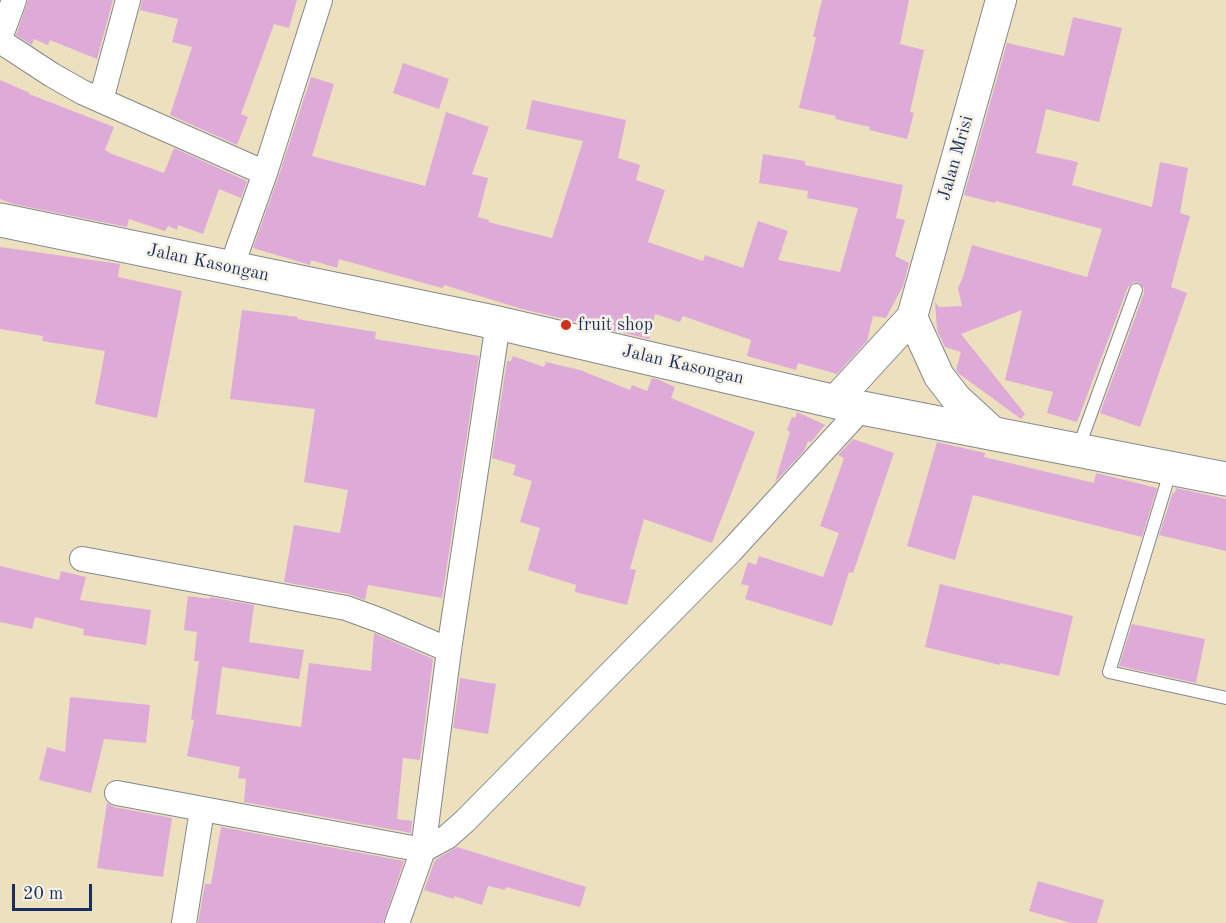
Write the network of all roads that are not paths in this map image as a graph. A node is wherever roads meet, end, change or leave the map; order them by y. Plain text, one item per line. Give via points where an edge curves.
1 (14, 0) edge
2 (128, 0) edge
3 (320, 0) edge
4 (1001, 0) edge
5 (0, 39) edge
6 (100, 100) junction
7 (265, 173) junction
8 (0, 220) edge
9 (231, 268) junction
10 (1136, 290) dead end
11 (912, 316) junction
12 (498, 323) junction
13 (849, 404) junction
14 (993, 432) junction
15 (1078, 449) junction
16 (1171, 468) junction
17 (1226, 479) edge
18 (82, 559) dead end
19 (449, 650) junction
20 (1226, 698) edge
21 (117, 793) dead end
22 (202, 810) junction
23 (423, 850) junction
24 (184, 923) edge
25 (397, 923) edge

1 - 5 street
2 - 6 street
3 - 7 street
4 - 11 street, Jalan Mrisi
5 - 6 street via 52,75
6 - 7 street
7 - 9 street
8 - 9 main road, Jalan Kasongan
9 - 12 main road, Jalan Kasongan
10 - 15 lane
11 - 13 street
11 - 14 street via 939,376 956,398
12 - 13 main road, Jalan Kasongan
12 - 19 street
13 - 14 main road, Jalan Kasongan
13 - 23 street via 731,550 465,821
14 - 15 main road, Jalan Kasongan
15 - 16 main road, Jalan Kasongan
16 - 17 main road, Jalan Kasongan
16 - 20 lane via 1109,672
18 - 19 street via 346,608
19 - 23 street
21 - 22 street
22 - 23 street
22 - 24 street
23 - 25 street

